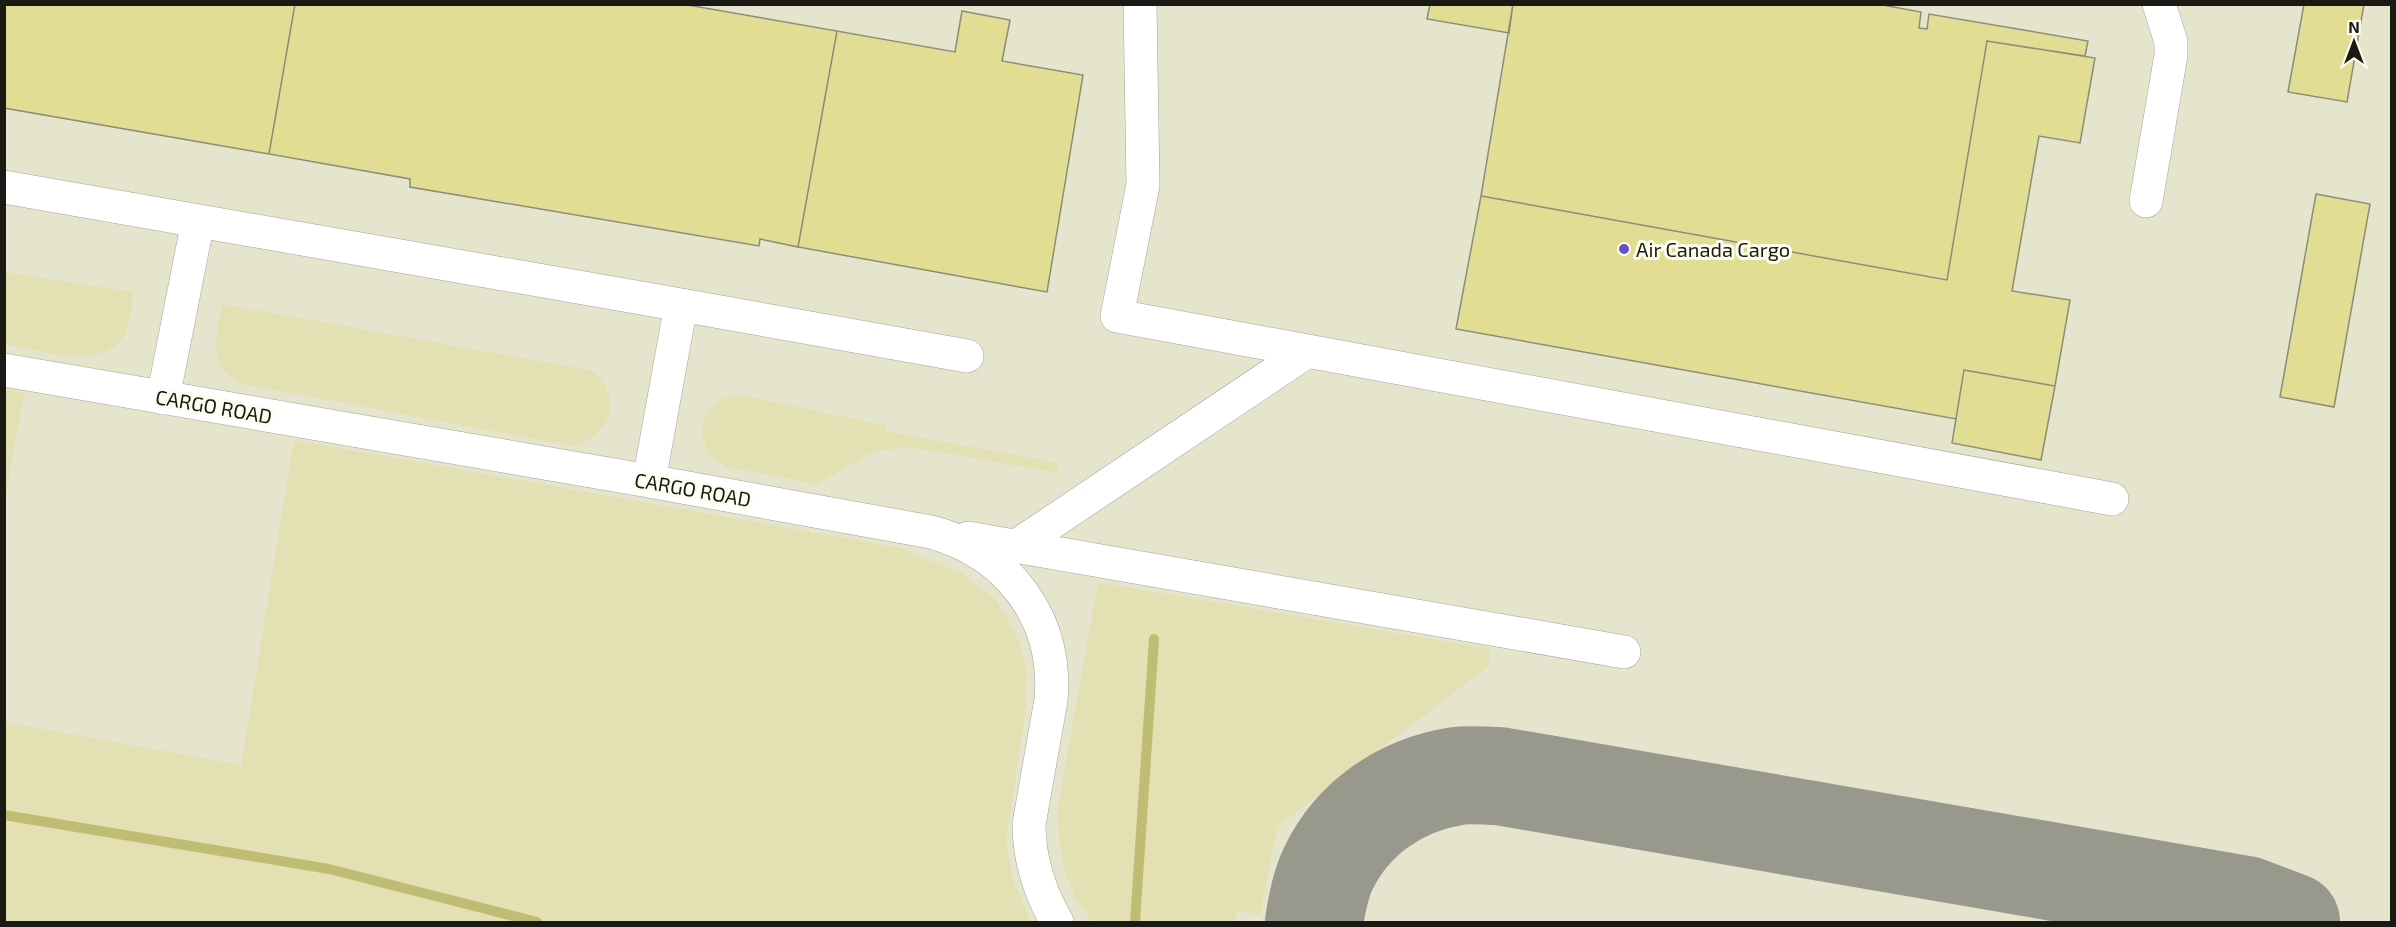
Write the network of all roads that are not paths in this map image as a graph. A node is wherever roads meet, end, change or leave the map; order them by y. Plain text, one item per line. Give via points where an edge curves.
1 (1140, 4) edge
2 (2159, 4) edge
3 (4, 187) edge
4 (2146, 201) dead end
5 (198, 221) junction
6 (681, 305) junction
7 (1306, 352) junction
8 (967, 356) dead end
9 (4, 370) edge
10 (164, 398) junction
11 (649, 481) junction
12 (2112, 499) dead end
13 (931, 532) junction
14 (1015, 547) junction
15 (1624, 651) dead end
16 (1057, 922) edge

1 - 7 lane via 1143,185 1116,316
2 - 4 lane via 2171,55
3 - 5 lane
5 - 6 lane
5 - 10 lane
6 - 8 lane
6 - 11 lane
7 - 12 lane
7 - 14 lane
9 - 10 lane, CARGO ROAD
10 - 11 lane, CARGO ROAD
11 - 13 lane, CARGO ROAD
13 - 14 lane
13 - 16 lane, CARGO ROAD via 954,538 994,562 1021,591 1043,629 1053,681 1029,841 1036,878
14 - 15 lane

